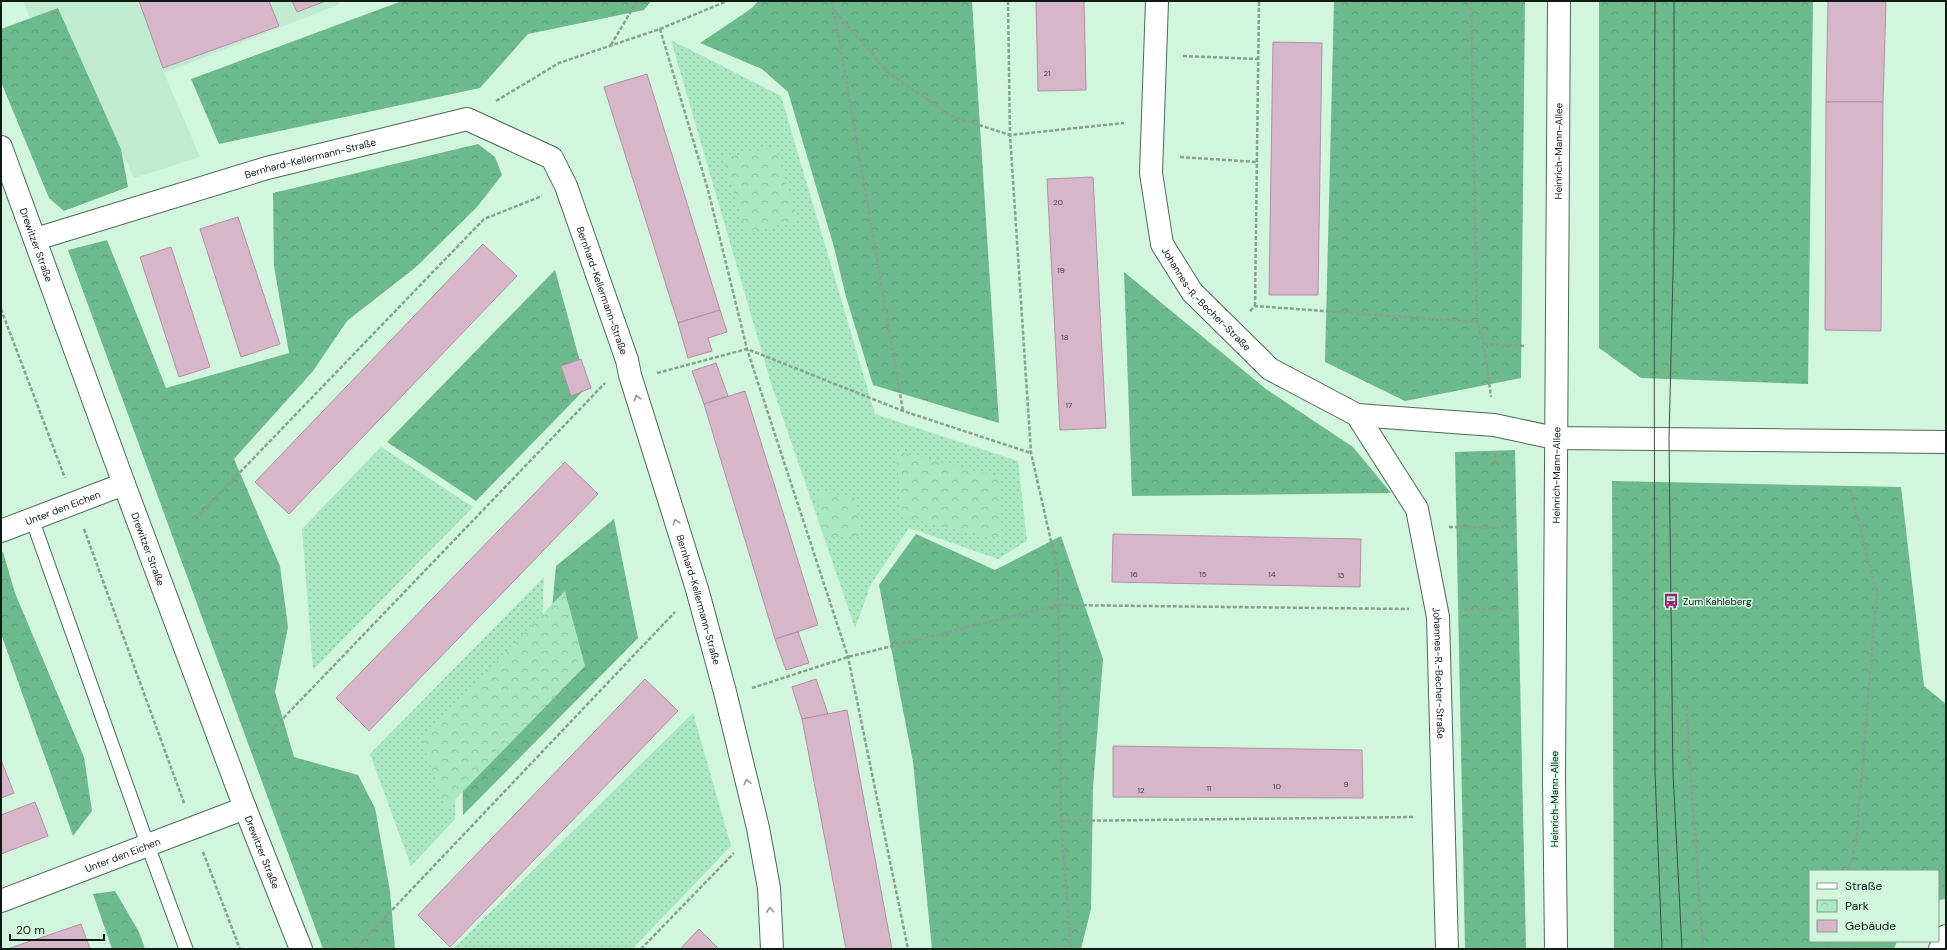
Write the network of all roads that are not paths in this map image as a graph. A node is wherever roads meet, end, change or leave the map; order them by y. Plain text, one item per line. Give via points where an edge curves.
1 (1157, 1) edge
2 (1559, 1) edge
3 (2, 154) edge
4 (36, 239) junction
5 (1357, 415) junction
6 (1555, 438) junction
7 (1946, 442) edge
8 (124, 484) junction
9 (32, 520) junction
10 (1, 531) edge
11 (245, 808) junction
12 (148, 846) junction
13 (1, 901) edge
14 (1946, 936) edge
15 (186, 949) edge
16 (301, 949) edge
17 (772, 949) edge
18 (1447, 949) edge
19 (1556, 949) edge
20 (1940, 949) edge

1 - 5 street, Johannes-R.-Becher-Straße via 1151,173 1162,244 1192,292 1270,369
2 - 6 street, Heinrich-Mann-Allee
3 - 4 street, Drewitzer Straße
4 - 8 street, Drewitzer Straße
17 -> 4 street, Bernhard-Kellermann-Straße via 769,888 758,828 697,589 627,360 566,186 552,158 467,119 267,168
5 - 6 street, Johannes-R.-Becher-Straße via 1494,425
5 - 18 street, Johannes-R.-Becher-Straße via 1417,509 1436,609
6 - 7 street
6 - 19 street, Heinrich-Mann-Allee
8 - 9 street, Unter den Eichen
8 - 11 street, Drewitzer Straße
9 - 10 street, Unter den Eichen
9 - 12 lane
11 - 12 street, Unter den Eichen
11 - 16 street, Drewitzer Straße
12 - 13 street, Unter den Eichen
12 - 15 lane
14 - 20 street

